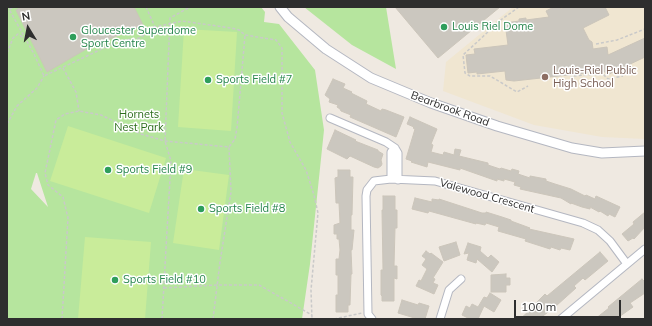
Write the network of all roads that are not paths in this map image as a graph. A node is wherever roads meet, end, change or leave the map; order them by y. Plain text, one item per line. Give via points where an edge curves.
1 (280, 7) edge
2 (330, 118) dead end
3 (645, 151) edge
4 (395, 179) junction
5 (645, 249) edge
6 (627, 264) junction
7 (461, 279) dead end
8 (372, 319) edge
9 (440, 319) edge
10 (561, 319) edge

1 - 3 street, Bearbrook Road via 321,45 371,78 431,103 572,148 602,153
2 - 4 street via 395,148 391,152
4 - 6 street, Valewood Crescent via 435,181 583,223 598,230 610,240
4 - 8 street, Valewood Crescent via 374,181 366,196 368,314
5 - 6 street
6 - 10 street
7 - 9 street via 449,290

